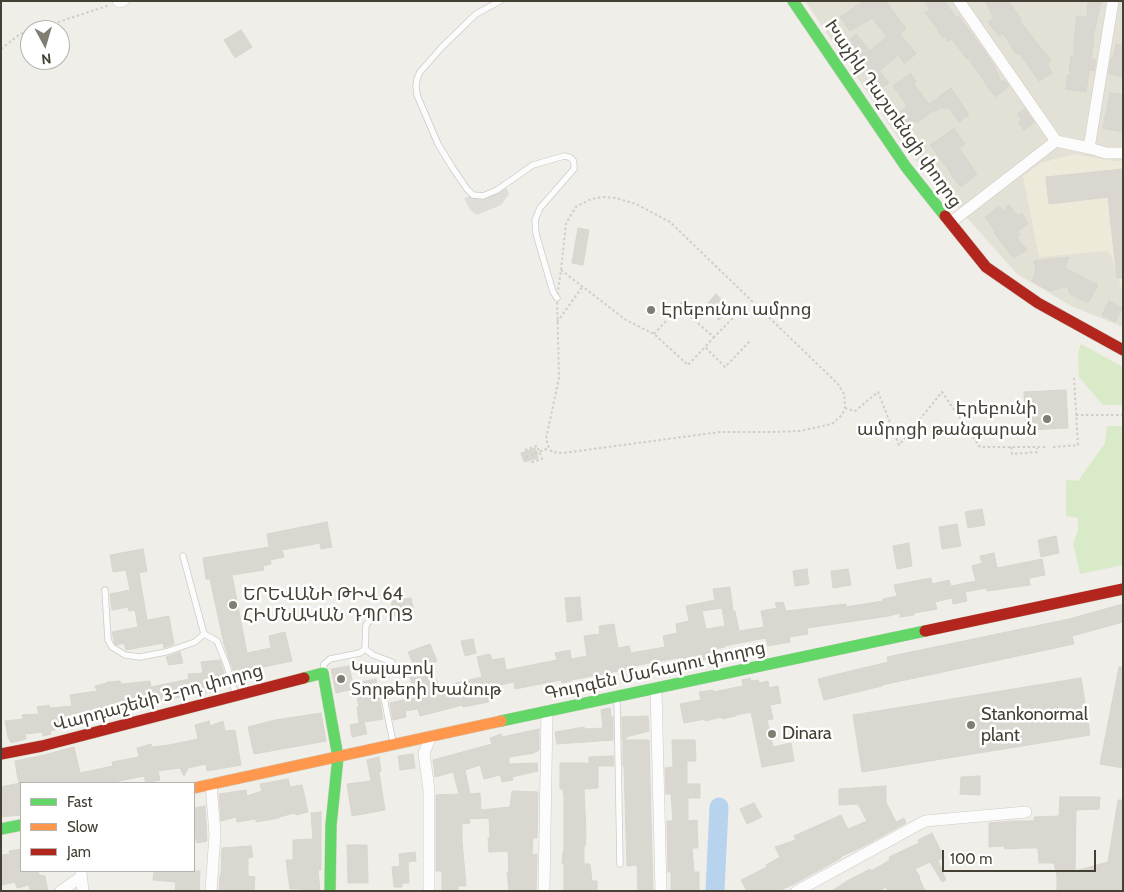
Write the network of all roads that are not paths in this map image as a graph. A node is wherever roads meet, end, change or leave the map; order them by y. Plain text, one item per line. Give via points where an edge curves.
1 (500, 1) edge
2 (792, 1) edge
3 (959, 1) edge
4 (1113, 1) edge
5 (1056, 141) junction
6 (1089, 148) junction
7 (1123, 153) edge
8 (950, 223) junction
9 (1012, 284) junction
10 (556, 298) road end
11 (1123, 341) edge
12 (1123, 350) edge
13 (183, 556) dead end
14 (1123, 589) edge
15 (105, 590) dead end
16 (375, 614) dead end
17 (204, 634) junction
18 (365, 649) junction
19 (392, 662) dead end
20 (323, 674) junction
21 (656, 689) junction
22 (236, 695) junction
23 (617, 697) junction
24 (384, 698) dead end
25 (547, 711) junction
26 (431, 736) junction
27 (394, 745) junction
28 (1, 754) edge
29 (338, 757) junction
30 (212, 784) junction
31 (195, 788) edge
32 (1026, 812) dead end
33 (20, 825) edge
34 (1, 829) edge
35 (620, 864) dead end
36 (82, 880) edge
37 (61, 891) edge
38 (211, 891) edge
39 (330, 891) edge
40 (428, 891) edge
41 (544, 891) edge
42 (661, 891) edge
43 (797, 891) edge

1 - 10 lane via 476,14 420,72 417,95 438,144 473,195 483,196 497,190 533,165 564,156 573,160 574,169 540,208 534,220
2 - 8 main road, Խաչիկ Դաշտենցի փողոց via 906,167
3 - 5 street
4 - 6 street
5 - 6 street
5 - 8 street
6 - 7 street
8 - 9 main road, Խաչիկ Դաշտենցի փողոց via 986,266
9 - 11 main road, Խաչիկ Դաշտենցի փողոց
9 - 12 main road, Խաչիկ Դաշտենցի փողոց via 1038,303
13 - 17 lane
14 - 21 main road, Գուրգեն Մահարու փողոց
15 - 17 lane via 108,640 112,647 125,655 140,657 166,652 195,642
16 - 18 lane via 366,625
17 - 22 lane via 216,642
18 - 19 lane
18 - 20 lane via 330,659 324,664
20 - 22 main road, Վարդաշենի 3-րդ փողոց
20 - 29 main road
21 - 23 main road, Գուրգեն Մահարու փողոց
21 - 42 street
22 - 28 main road, Վարդաշենի 3-րդ փողոց
23 - 25 main road, Գուրգեն Մահարու փողոց
23 - 35 lane
24 - 27 lane
25 - 26 main road, Գուրգեն Մահարու փողոց
25 - 41 street
26 - 27 main road, Գուրգեն Մահարու փողոց
26 - 40 street via 424,753 429,790
27 - 29 main road, Գուրգեն Մահարու փողոց
29 - 30 main road, Գուրգեն Մահարու փողոց
29 - 39 main road via 331,824
30 - 31 main road, Գուրգեն Մահարու փողոց
30 - 38 street via 216,834
32 - 43 street via 925,821
33 - 34 main road
36 - 37 street

